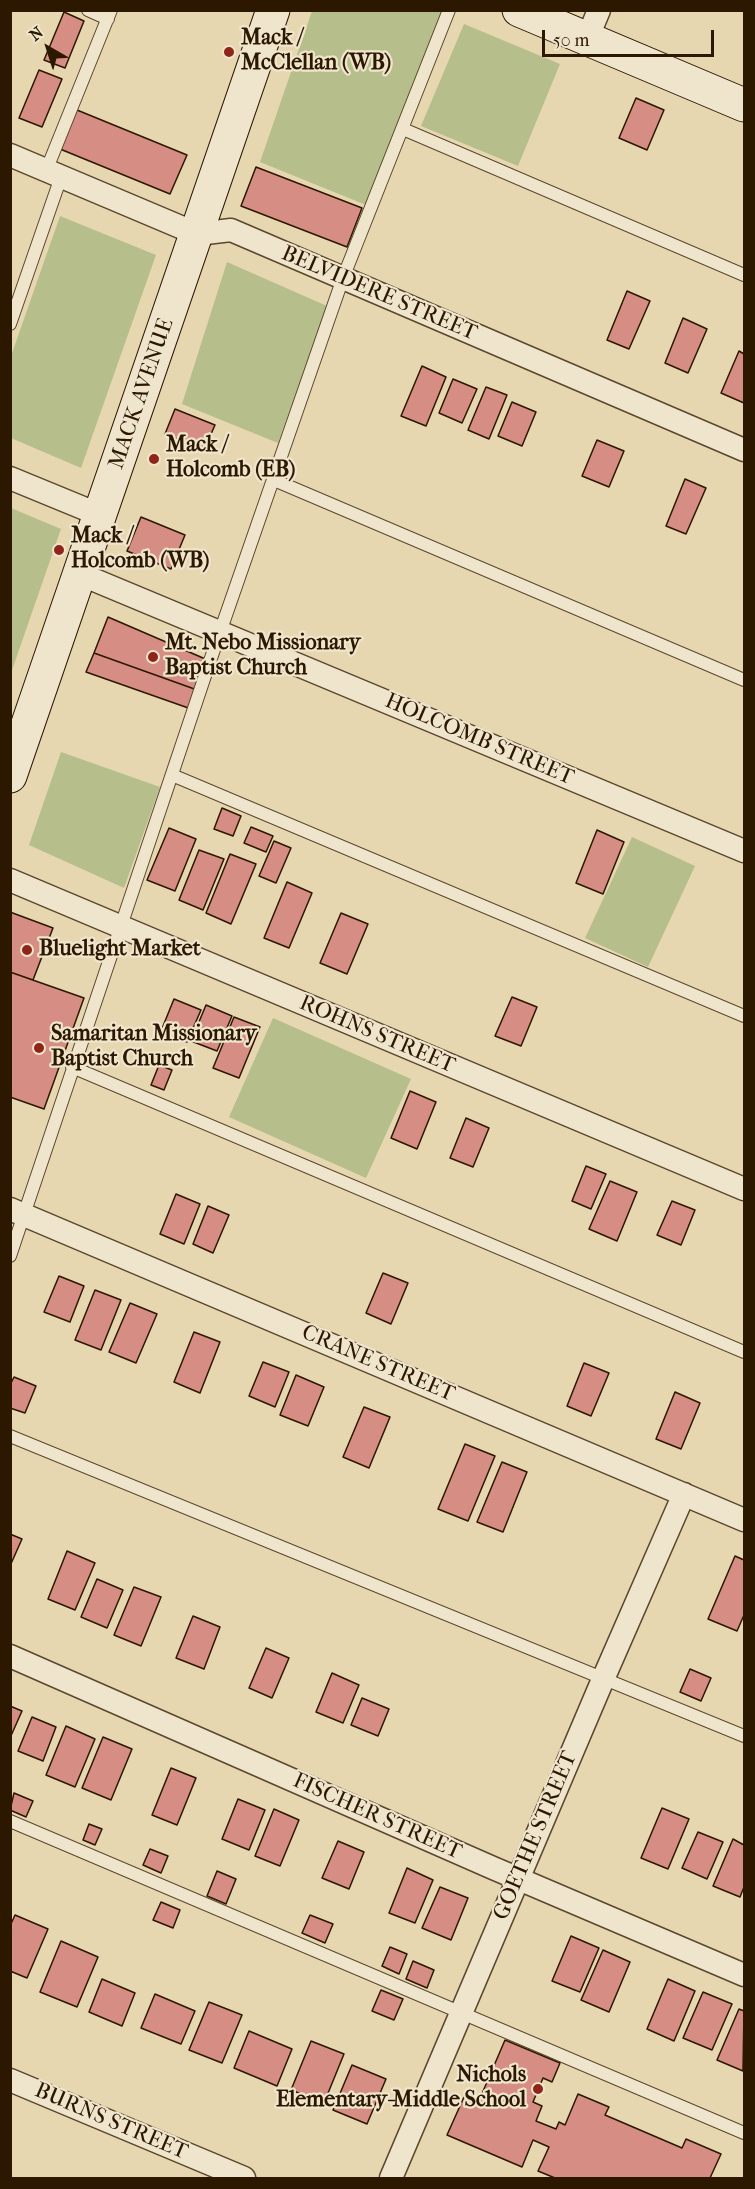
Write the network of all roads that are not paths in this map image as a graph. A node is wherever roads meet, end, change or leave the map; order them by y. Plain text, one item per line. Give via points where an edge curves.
1 (88, 10) edge
2 (273, 10) edge
3 (449, 10) edge
4 (519, 10) edge
5 (109, 15) edge
6 (593, 25) edge
7 (744, 105) edge
8 (403, 129) junction
9 (10, 155) edge
10 (54, 174) junction
11 (197, 234) junction
12 (744, 275) edge
13 (342, 278) junction
14 (12, 318) edge
15 (744, 450) edge
16 (10, 478) edge
17 (274, 480) junction
18 (100, 515) junction
19 (80, 574) junction
20 (220, 632) junction
21 (744, 680) edge
22 (172, 775) junction
23 (10, 776) edge
24 (744, 851) edge
25 (10, 880) edge
26 (122, 927) junction
27 (744, 1016) edge
28 (72, 1067) junction
29 (744, 1189) edge
30 (18, 1212) edge
31 (10, 1256) edge
32 (744, 1352) edge
33 (10, 1436) edge
34 (684, 1494) junction
35 (744, 1520) edge
36 (10, 1656) edge
37 (604, 1677) junction
38 (744, 1736) edge
39 (10, 1821) edge
40 (518, 1879) junction
41 (744, 1975) edge
42 (462, 2012) junction
43 (10, 2080) edge
44 (744, 2133) edge
45 (244, 2178) edge
46 (391, 2178) edge

1 - 5 lane
2 - 11 main road, MACK AVENUE
3 - 8 lane
4 - 6 main road
5 - 10 lane
6 - 7 main road
8 - 12 lane
8 - 13 lane
9 - 10 street, BELVIDERE STREET
10 - 11 street, BELVIDERE STREET
10 - 14 lane
11 - 13 street, BELVIDERE STREET via 231,230
11 - 18 main road, MACK AVENUE
13 - 15 street, BELVIDERE STREET
13 - 17 lane
16 - 18 street
17 - 20 lane
17 - 21 lane
18 - 19 main road, MACK AVENUE
19 - 20 street, HOLCOMB STREET
19 - 23 main road, MACK AVENUE
20 - 22 lane
20 - 24 street, HOLCOMB STREET
22 - 26 lane
22 - 27 lane
25 - 26 street, ROHNS STREET
26 - 28 lane
26 - 29 street, ROHNS STREET
28 - 30 lane
28 - 32 lane
30 - 31 lane
30 - 34 street, CRANE STREET
33 - 37 lane
34 - 35 street, CRANE STREET
34 - 37 street, GOETHE STREET
36 - 40 street, FISCHER STREET
37 - 38 lane
37 - 40 street, GOETHE STREET
39 - 42 lane
40 - 41 street, FISCHER STREET
40 - 42 street, GOETHE STREET
42 - 44 lane
42 - 46 street, GOETHE STREET
43 - 45 street, BURNS STREET

